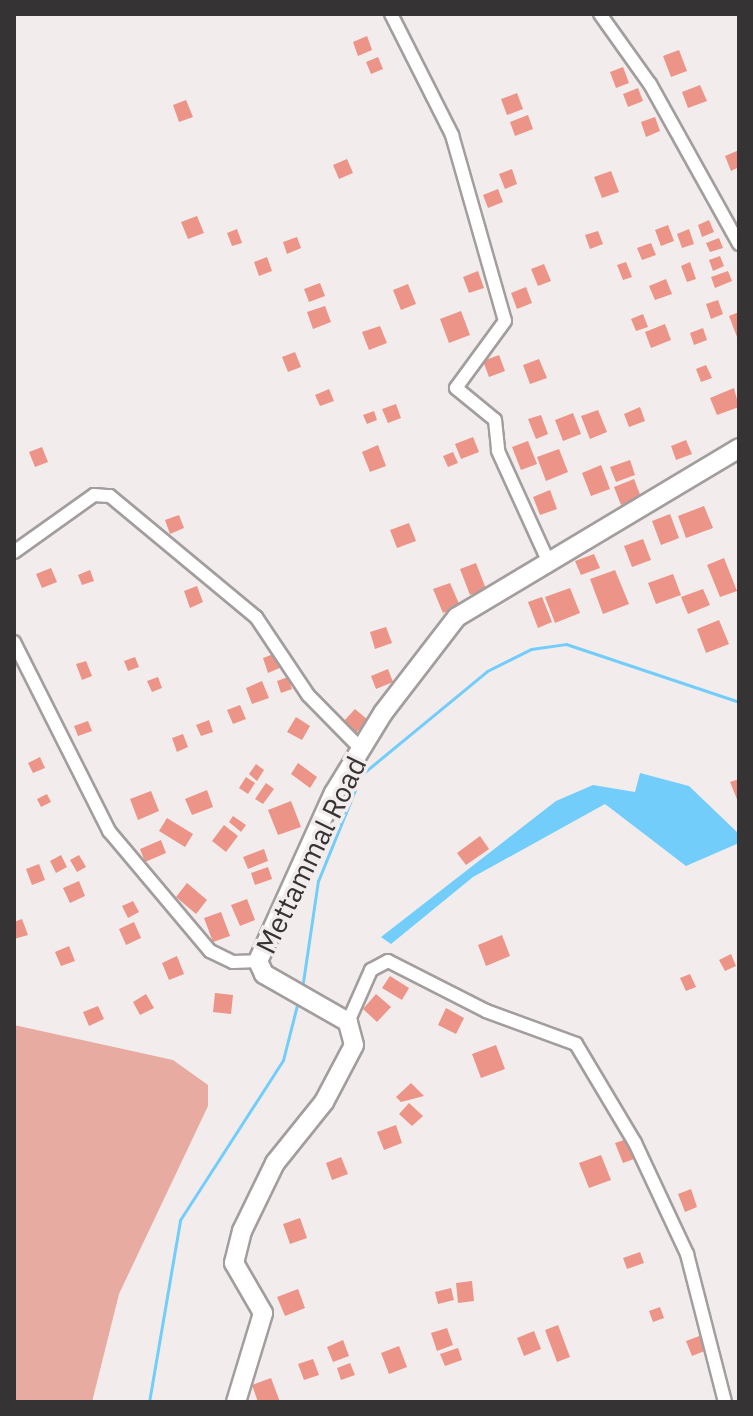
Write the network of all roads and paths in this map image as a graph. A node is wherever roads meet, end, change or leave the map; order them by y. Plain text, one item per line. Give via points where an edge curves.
1 (391, 14) edge
2 (600, 14) edge
3 (739, 244) edge
4 (739, 448) edge
5 (14, 552) edge
6 (549, 563) junction
7 (14, 642) edge
8 (361, 749) junction
9 (258, 961) junction
10 (348, 1022) junction
11 (236, 1402) edge
12 (725, 1402) edge

1 - 6 street via 452,135 505,321 456,388 495,420 498,451
2 - 3 street via 650,84
4 - 6 main road, Mettammal Road
5 - 8 street via 94,495 110,496 256,617 308,695
6 - 8 main road, Mettammal Road via 457,617
7 - 9 street via 109,831 210,951
8 - 9 main road, Mettammal Road
9 - 10 main road, Mettammal Road via 300,998
10 - 11 main road via 350,1056 275,1163 236,1250 239,1276 263,1313
10 - 12 street via 364,980 388,961 486,1011 576,1044 635,1143 687,1254

